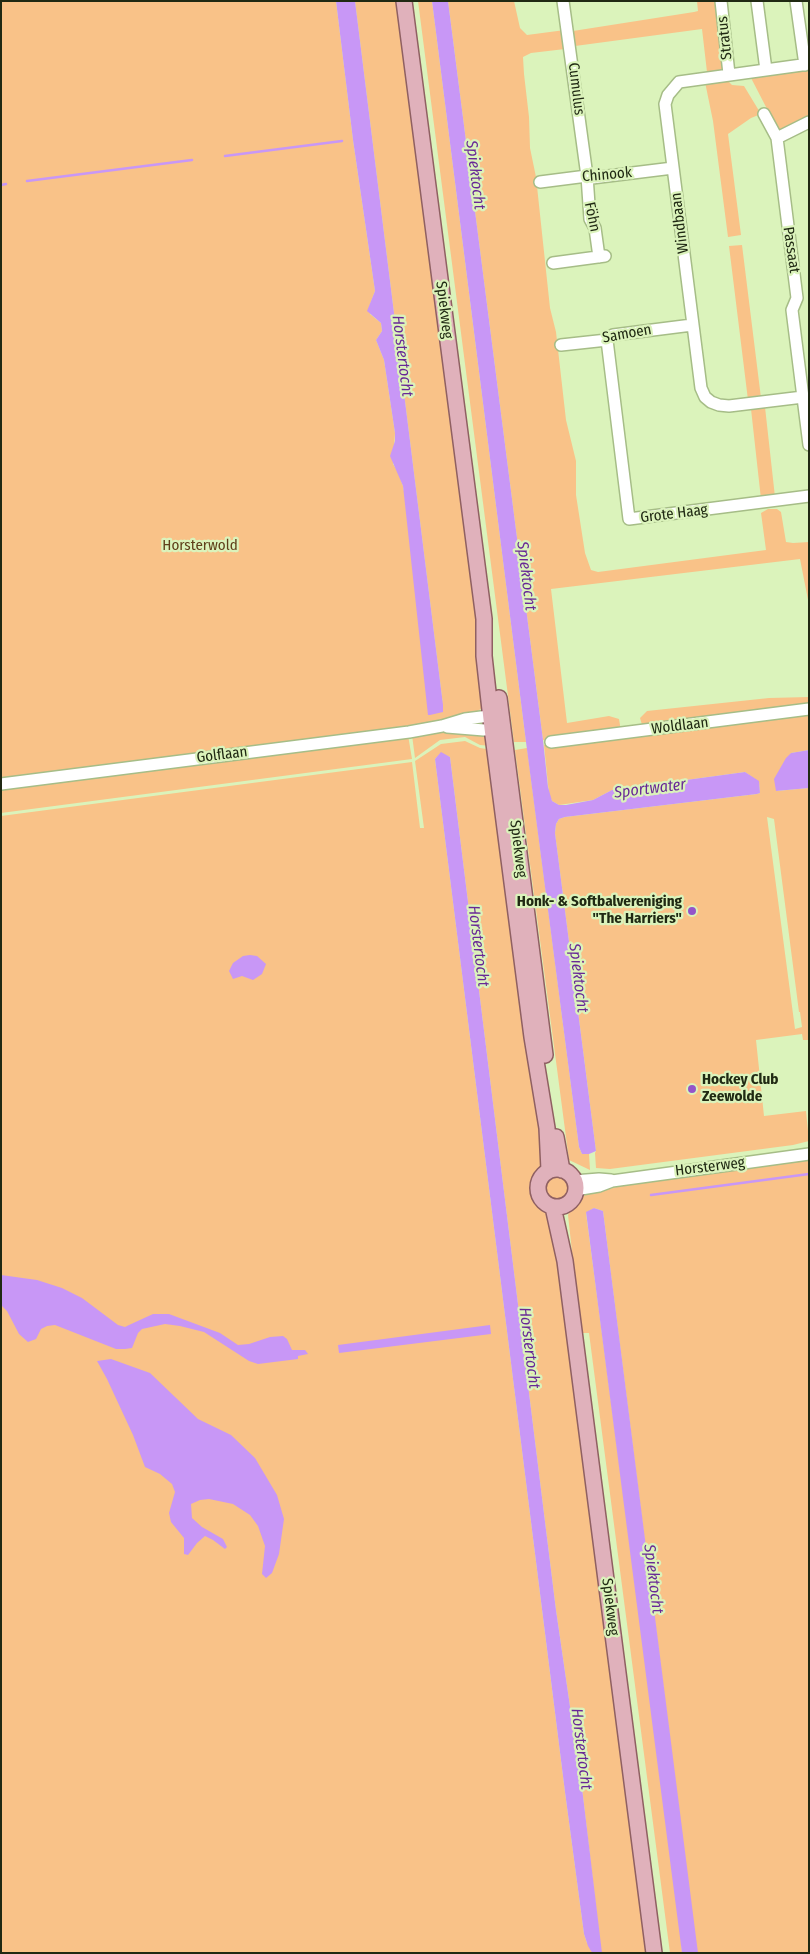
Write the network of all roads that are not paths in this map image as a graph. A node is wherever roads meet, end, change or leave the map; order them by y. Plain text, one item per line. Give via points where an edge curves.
1 (404, 1) edge
2 (563, 1) edge
3 (721, 1) edge
4 (757, 1) edge
5 (796, 1) edge
6 (807, 64) edge
7 (766, 70) junction
8 (729, 74) junction
9 (764, 114) dead end
10 (809, 122) edge
11 (777, 138) junction
12 (674, 168) junction
13 (587, 176) junction
14 (540, 182) dead end
15 (553, 263) dead end
16 (803, 298) edge
17 (692, 325) junction
18 (607, 340) junction
19 (561, 345) dead end
20 (805, 396) edge
21 (809, 445) edge
22 (809, 496) edge
23 (809, 709) edge
24 (496, 721) junction
25 (551, 742) dead end
26 (1, 784) edge
27 (809, 1154) edge
28 (555, 1170) junction
29 (575, 1186) junction
30 (558, 1206) junction
31 (654, 1953) edge

1 - 24 main road, Spiekweg via 484,619 484,656
2 - 13 street, Cumulus
3 - 8 street, Stratus
4 - 7 street
5 - 6 street
6 - 7 street, Windbaan
7 - 8 street, Windbaan
8 - 12 street, Windbaan via 679,82 668,94 665,104
9 - 11 street, Passaat
10 - 11 street
11 - 16 street, Passaat
12 - 13 street, Chinook
12 - 17 street, Windbaan
13 - 14 street, Chinook
13 - 15 street, Föhn via 590,219 602,257
16 - 20 street, Passaat via 792,310
17 - 18 street, Samoen via 613,335
17 - 20 street, Windbaan via 701,388 711,402 729,406
18 - 19 street, Samoen
18 - 22 street, Grote Haag via 629,520
20 - 21 street, Passaat
23 - 25 street, Woldlaan
24 - 26 street, Golflaan via 465,719 442,726
24 - 28 main road, Spiekweg via 532,1037
27 - 29 street, Horsterweg via 612,1180 599,1186
28 - 29 main road via 571,1176
28 - 30 main road via 542,1175 538,1190 546,1204
29 - 30 main road via 573,1197
30 - 31 main road, Spiekweg

